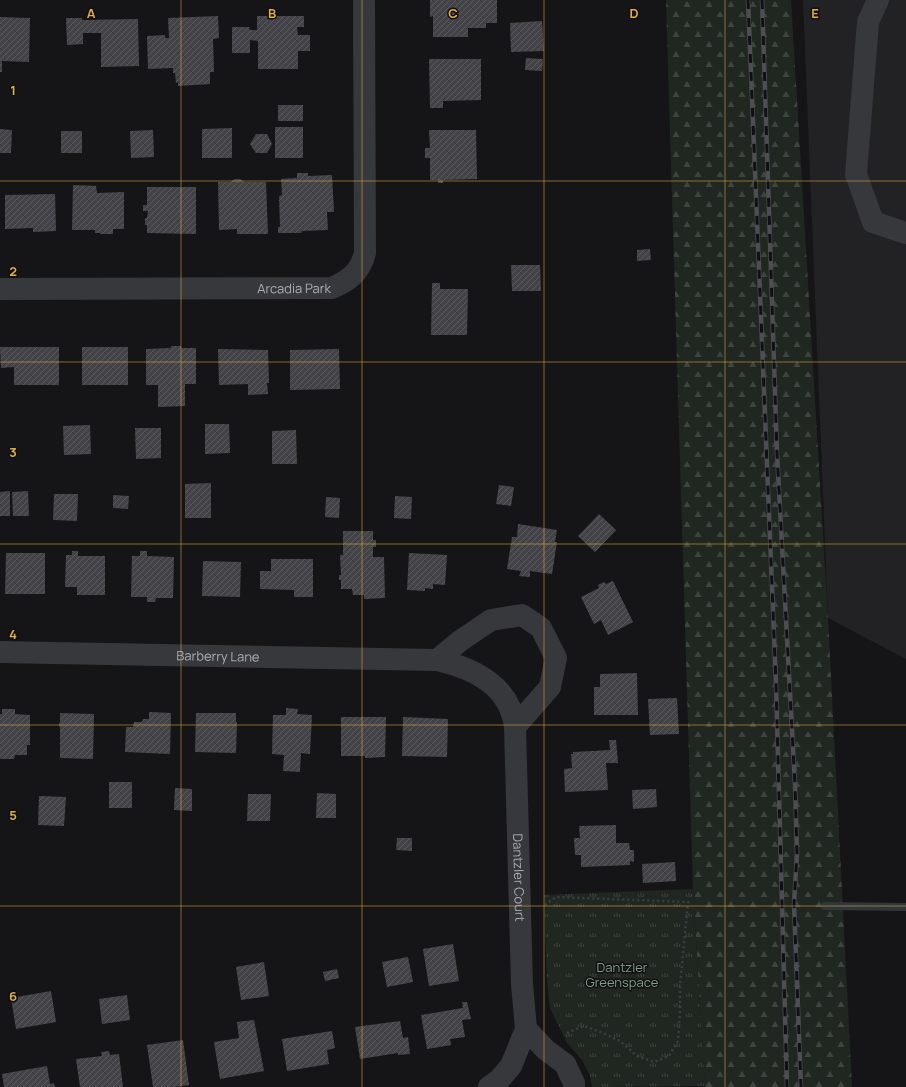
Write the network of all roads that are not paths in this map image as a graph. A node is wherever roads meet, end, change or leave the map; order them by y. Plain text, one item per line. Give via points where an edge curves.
1 (364, 0) edge
2 (878, 0) edge
3 (906, 233) edge
4 (0, 289) edge
5 (0, 652) edge
6 (437, 660) junction
7 (515, 727) junction
8 (526, 1029) junction
9 (489, 1087) edge
10 (574, 1087) edge

1 - 4 street, Arcadia Park via 365,253 353,276 346,282 332,288
2 - 3 street via 868,22 856,174 874,222
5 - 6 street, Barberry Lane
6 - 7 street, Barberry Lane via 471,670 491,683 503,695
6 - 7 street via 491,620 522,615 541,628 556,658 550,687
7 - 8 street, Dantzler Court via 522,984
8 - 9 street, Dantzler Court via 511,1066
8 - 10 street via 546,1050 565,1064

